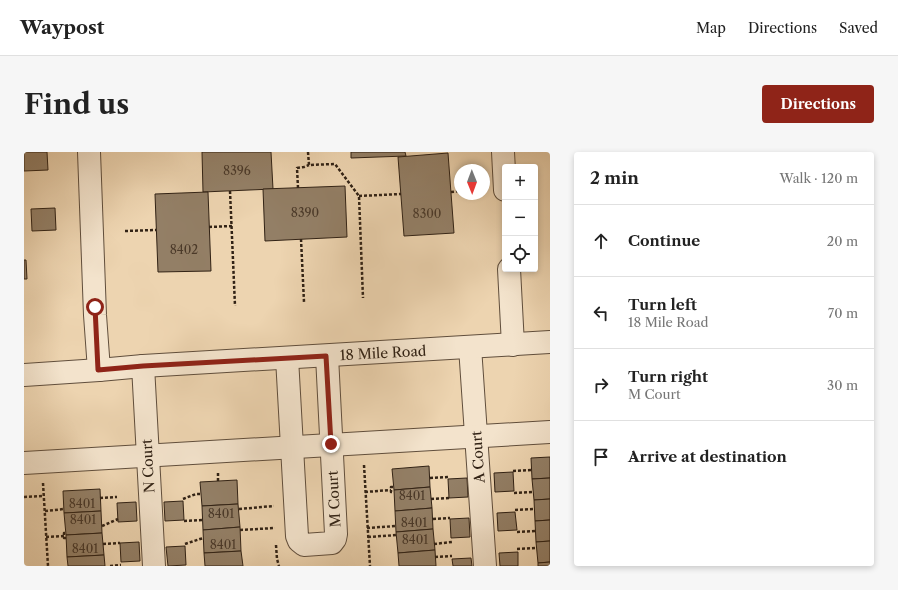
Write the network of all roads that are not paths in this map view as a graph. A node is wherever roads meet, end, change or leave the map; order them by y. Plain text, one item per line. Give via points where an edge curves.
1 (89, 152) edge
2 (503, 152) edge
3 (504, 164) edge
4 (509, 272) edge
5 (550, 342) edge
6 (513, 345) junction
7 (470, 347) junction
8 (326, 356) junction
9 (287, 358) junction
10 (143, 366) junction
11 (98, 370) junction
12 (24, 375) edge
13 (550, 432) edge
14 (476, 436) junction
15 (331, 444) junction
16 (292, 447) junction
17 (148, 455) junction
18 (24, 463) edge
19 (154, 566) edge
20 (484, 566) edge

1 - 11 street
2 - 3 street
4 - 6 street
5 - 6 street, 18 Mile Road
6 - 7 street, 18 Mile Road
7 - 8 street, 18 Mile Road
7 - 14 street, A Court
8 - 9 street, 18 Mile Road
8 - 15 street, M Court
9 - 10 street, 18 Mile Road
9 - 16 street, M Court
10 - 11 street, 18 Mile Road
10 - 17 street, N Court
11 - 12 street, 18 Mile Road
13 - 14 street
14 - 15 street
14 - 20 street, A Court
15 - 16 street
15 - 16 street, M Court via 336,534 332,543 304,544 299,541
16 - 17 street
17 - 18 street
17 - 19 street, N Court

